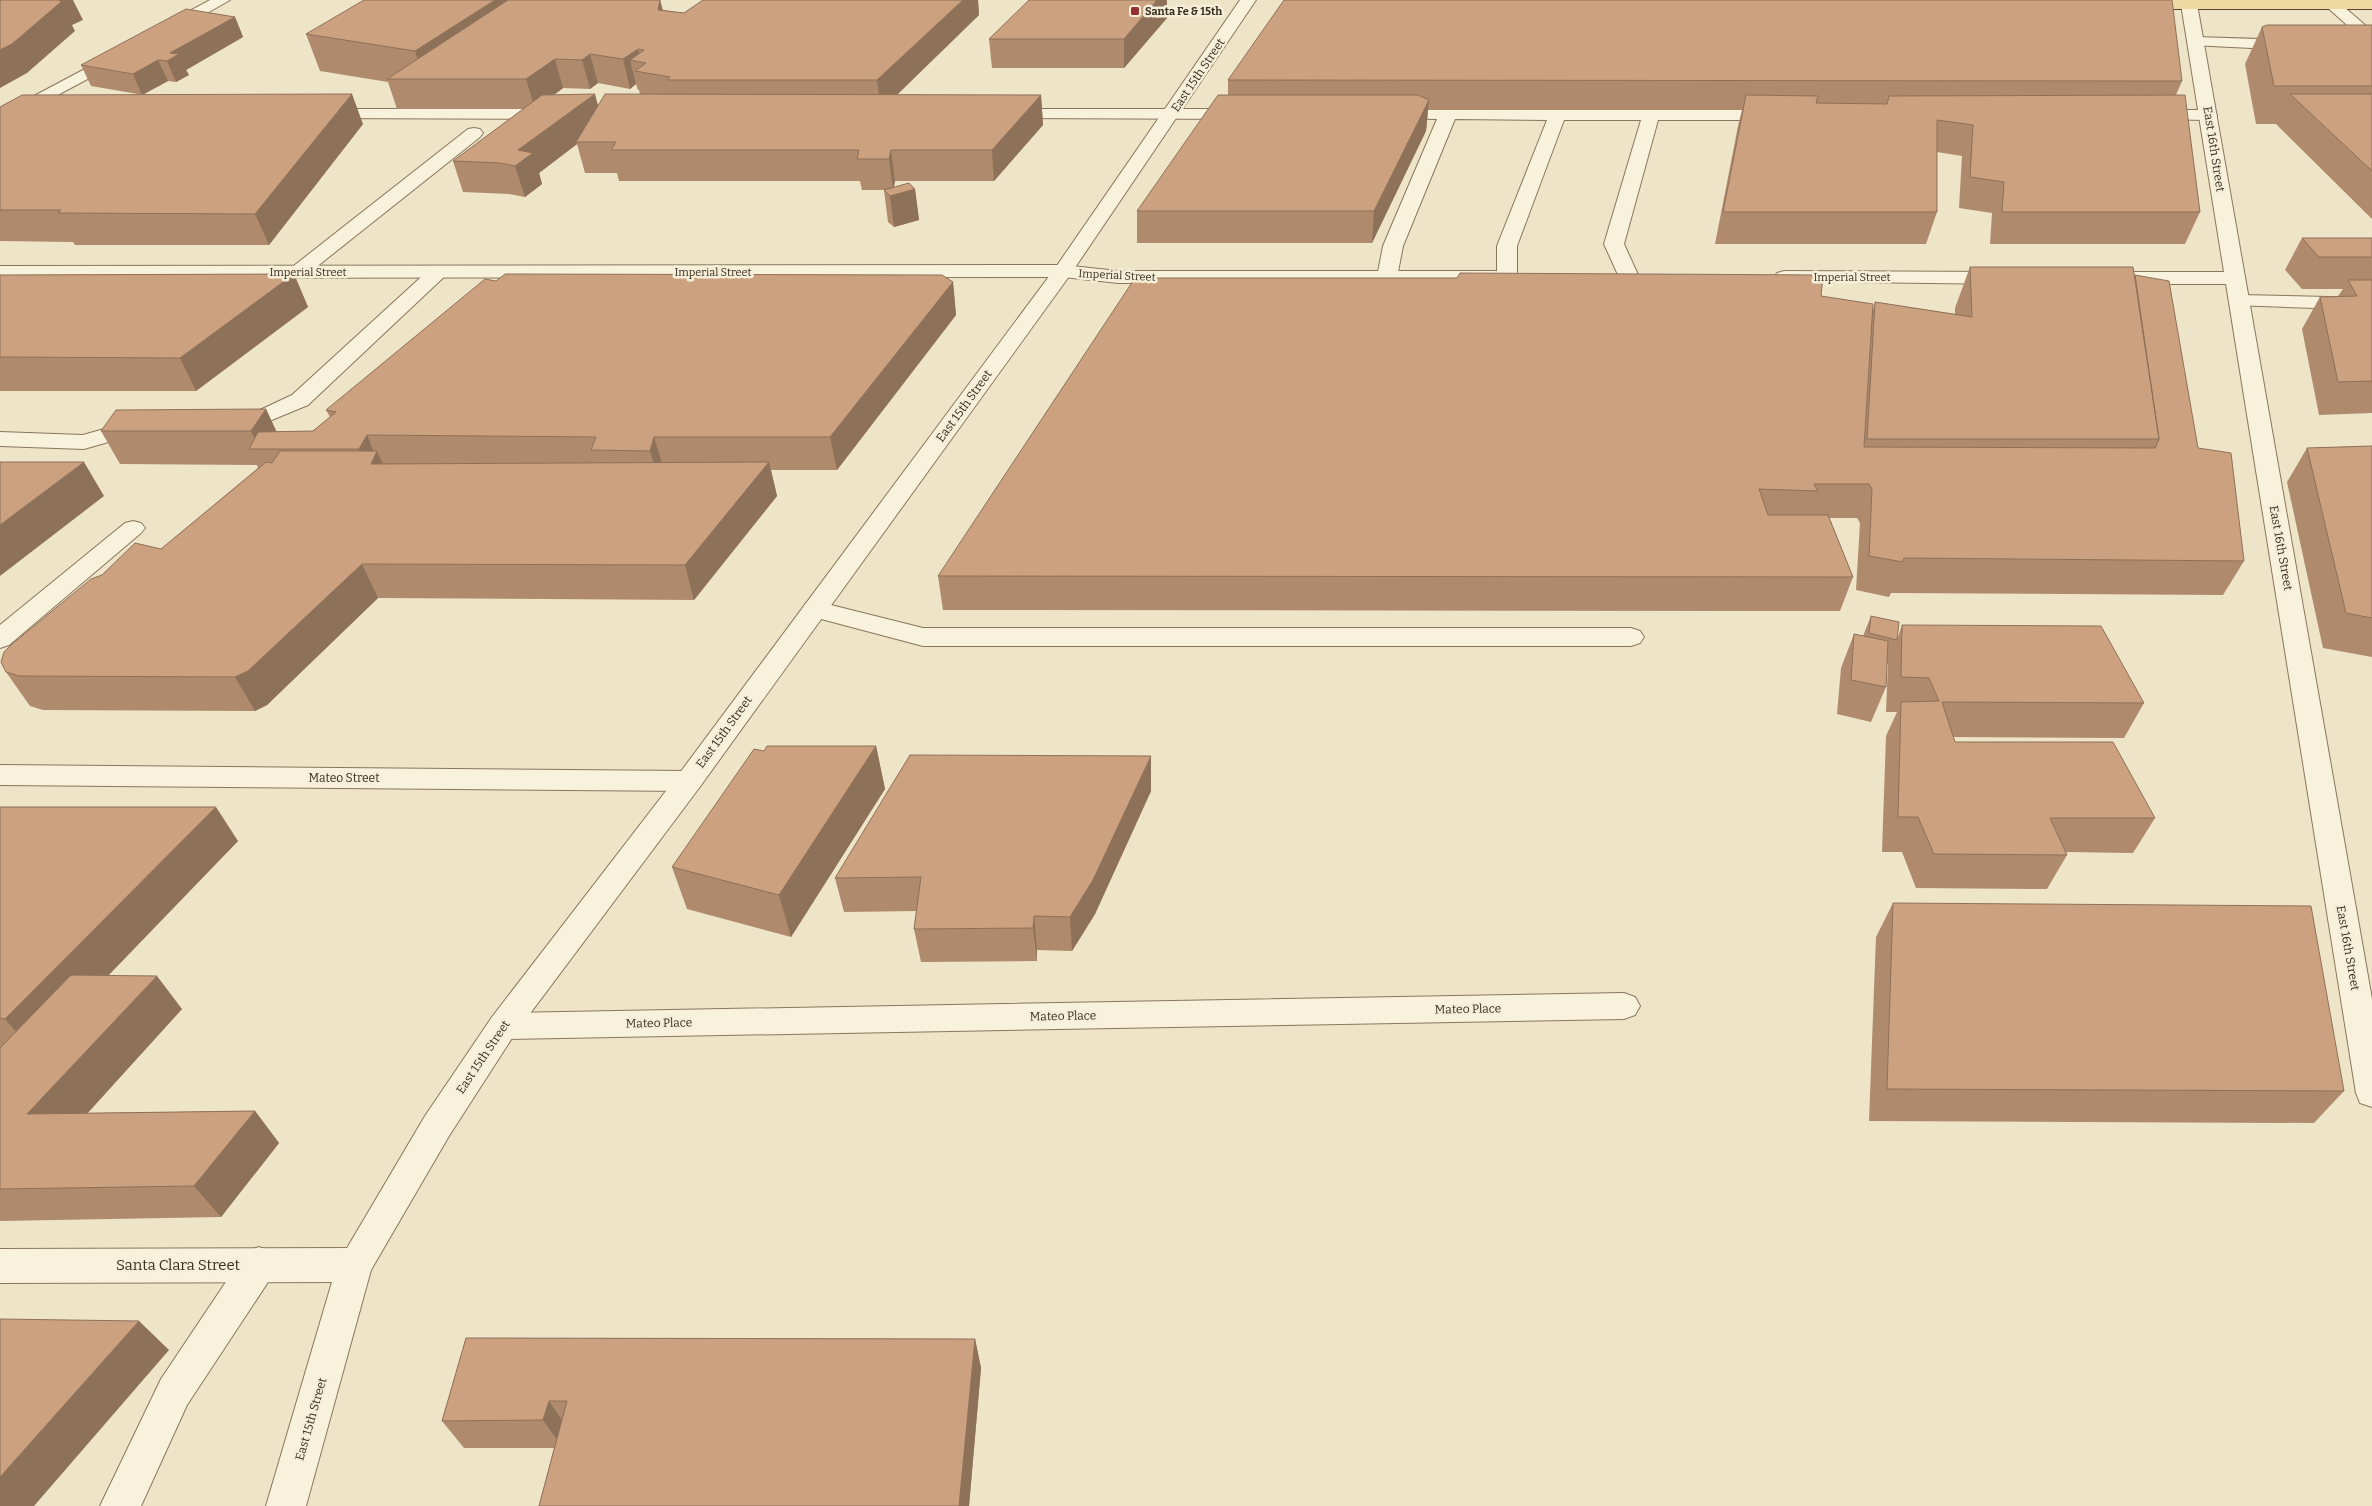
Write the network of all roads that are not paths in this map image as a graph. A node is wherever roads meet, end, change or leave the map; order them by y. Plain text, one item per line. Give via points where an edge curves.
1 (222, 0) edge
2 (1248, 0) edge
3 (2176, 2) edge
4 (2329, 2) edge
5 (2122, 4) edge
6 (2372, 4) edge
7 (157, 35) edge
8 (2372, 39) edge
9 (2196, 42) junction
10 (2307, 45) edge
11 (2353, 46) edge
12 (2372, 46) edge
13 (132, 49) edge
14 (44, 114) edge
15 (302, 114) edge
16 (570, 114) edge
17 (986, 114) edge
18 (1172, 114) junction
19 (1260, 114) edge
20 (1378, 114) edge
21 (1446, 114) junction
22 (1557, 115) junction
23 (1652, 115) junction
24 (1799, 115) edge
25 (2208, 115) junction
26 (2134, 116) edge
27 (7, 117) edge
28 (474, 133) dead end
29 (1063, 271) junction
30 (0, 272) edge
31 (298, 272) junction
32 (438, 272) junction
33 (1387, 277) junction
34 (1649, 277) edge
35 (1768, 277) edge
36 (2026, 278) edge
37 (2095, 278) edge
38 (2237, 289) junction
39 (2372, 304) edge
40 (208, 422) edge
41 (163, 424) edge
42 (0, 439) edge
43 (133, 528) dead end
44 (815, 608) junction
45 (1631, 637) dead end
46 (0, 639) edge
47 (0, 775) edge
48 (689, 781) junction
49 (1624, 1006) dead end
50 (503, 1026) junction
51 (2372, 1093) edge
52 (259, 1264) junction
53 (355, 1265) junction
54 (0, 1266) edge
55 (120, 1506) edge
56 (286, 1506) edge

1 - 7 street
2 - 18 street, East 15th Street
3 - 4 main road
3 - 5 main road
3 - 9 street, East 16th Street
4 - 6 main road
4 - 8 street
9 - 10 street
9 - 25 street, East 16th Street
11 - 12 street
13 - 27 street
14 - 27 street
15 - 16 street
17 - 18 street
18 - 19 street
18 - 29 street, East 15th Street
20 - 21 street
21 - 22 street
21 - 33 street via 1444,127 1393,246
22 - 23 street
22 - 33 street, Imperial Street via 1506,246 1516,277
23 - 24 street
23 - 34 street via 1614,244 1619,277
25 - 26 street
25 - 38 street, East 16th Street
28 - 31 street
29 - 32 street, Imperial Street
29 - 33 street, Imperial Street via 1118,277
29 - 44 street, East 15th Street
30 - 31 street, Imperial Street
31 - 32 street, Imperial Street
32 - 40 street via 300,400 253,420
35 - 36 street, Imperial Street
37 - 38 street
38 - 39 street
38 - 51 street, East 16th Street
41 - 42 street via 136,427 84,442
43 - 46 street
44 - 45 street via 923,637
44 - 48 street, East 15th Street
47 - 48 street, Mateo Street
48 - 50 street, East 15th Street
49 - 50 street, Mateo Place
50 - 53 street, East 15th Street via 437,1126
52 - 53 street, Santa Clara Street
52 - 54 street, Santa Clara Street
52 - 55 street via 174,1392
53 - 56 street, East 15th Street

